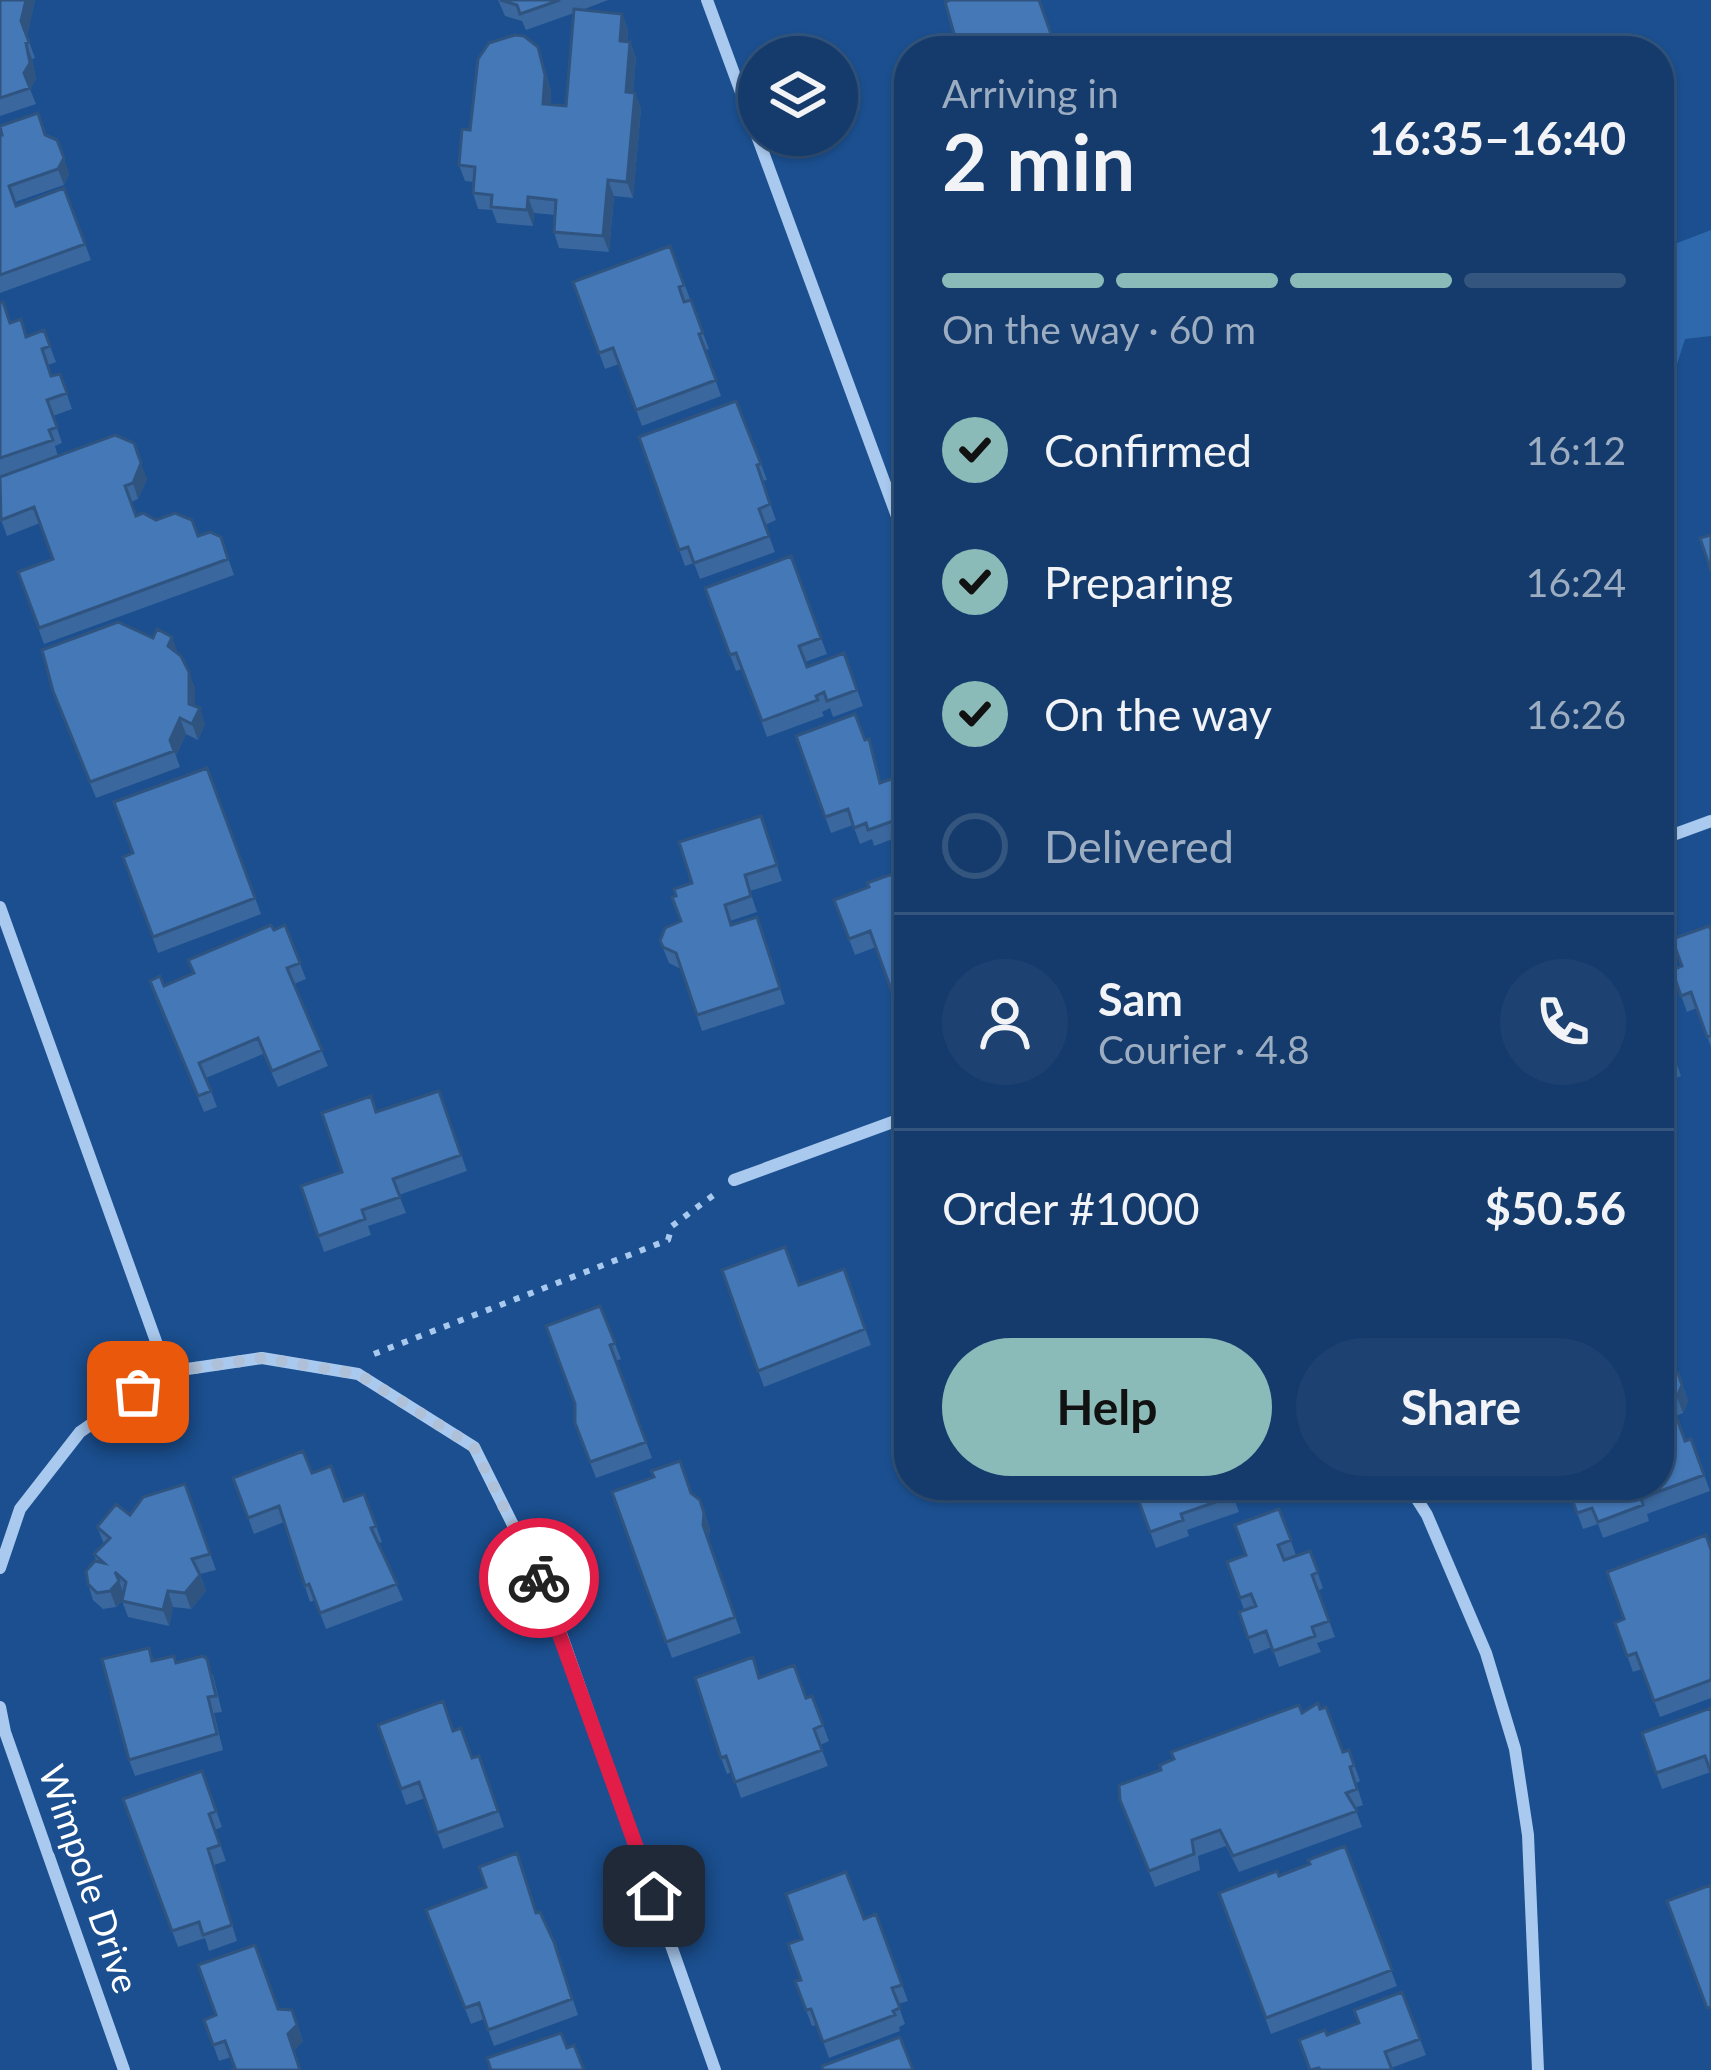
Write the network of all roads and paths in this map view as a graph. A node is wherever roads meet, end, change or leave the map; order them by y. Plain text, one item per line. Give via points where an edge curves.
1 (707, 0) edge
2 (894, 508) edge
3 (1711, 821) edge
4 (1674, 835) edge
5 (0, 907) edge
6 (894, 1121) edge
7 (734, 1180) joint
8 (167, 1372) junction
9 (358, 1374) junction
10 (1418, 1500) edge
11 (0, 1568) edge
12 (0, 1707) edge
13 (124, 2070) edge
14 (716, 2070) edge
15 (1538, 2070) edge

1 - 2 street
3 - 4 street
5 - 8 street
6 - 7 street
7 - 9 path via 672,1226 668,1240 365,1357
8 - 9 street via 262,1358
8 - 11 street via 80,1432 20,1509
9 - 14 street via 474,1447 546,1591
10 - 15 street via 1486,1653 1515,1749 1528,1835
12 - 13 street, Wimpole Drive

